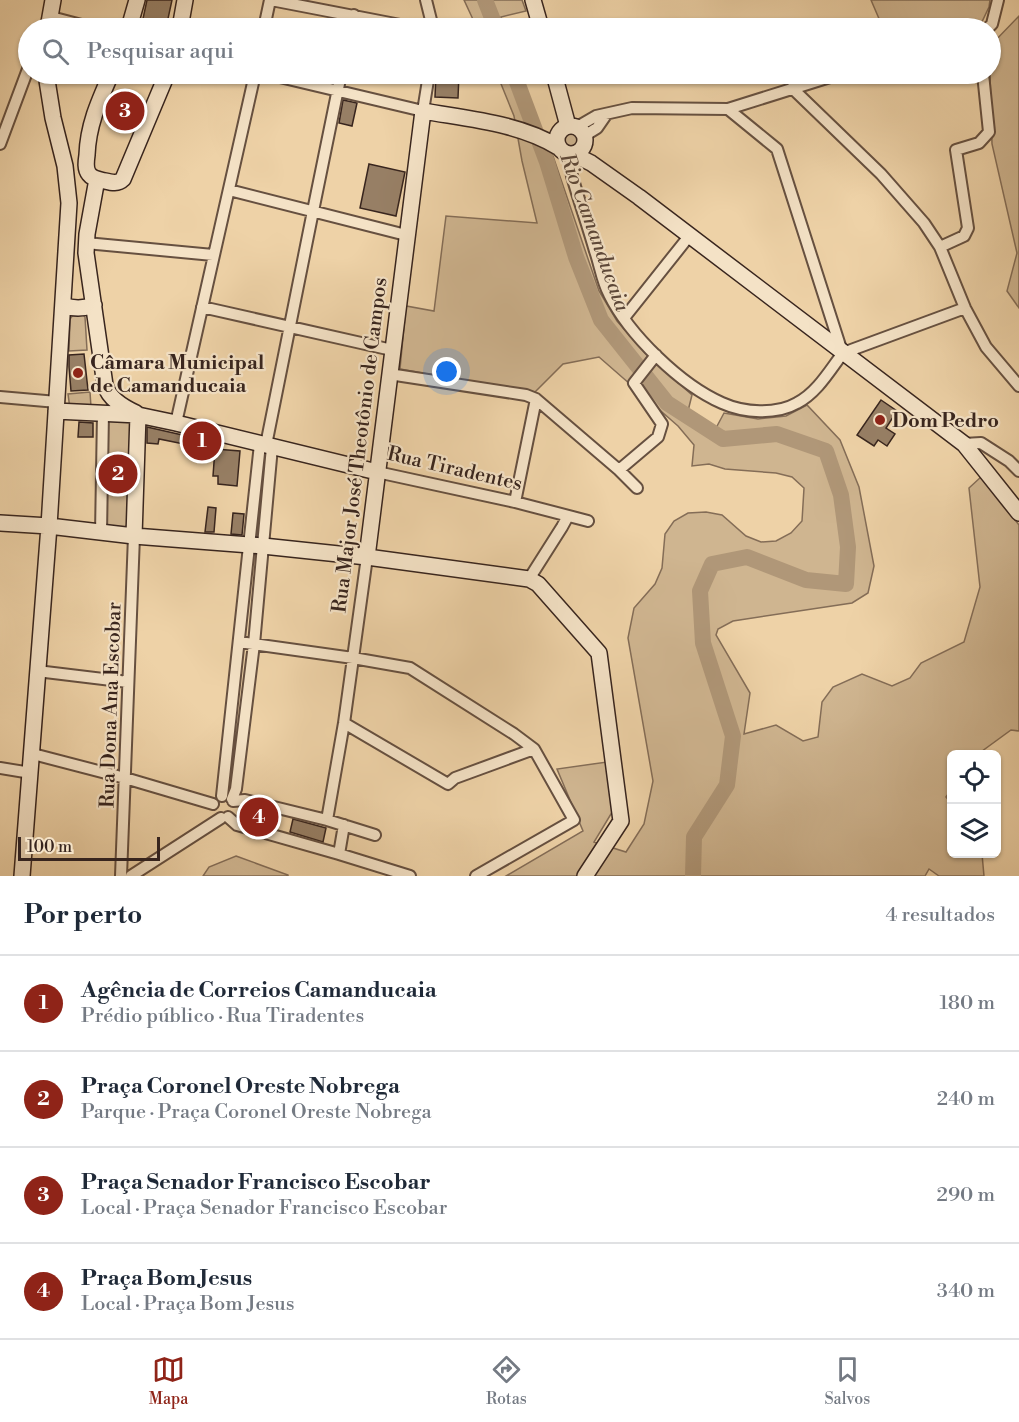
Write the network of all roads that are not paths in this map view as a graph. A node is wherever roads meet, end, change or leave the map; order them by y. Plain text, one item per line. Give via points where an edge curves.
1 (53, 0) edge
2 (137, 0) edge
3 (185, 0) edge
4 (271, 0) edge
5 (426, 0) edge
6 (533, 0) edge
7 (998, 0) edge
8 (354, 15) junction
9 (50, 18) edge
10 (132, 18) edge
11 (182, 18) edge
12 (266, 18) edge
13 (353, 18) edge
14 (368, 18) edge
15 (431, 18) edge
16 (538, 18) edge
17 (994, 18) edge
18 (22, 84) edge
19 (48, 84) edge
20 (107, 84) edge
21 (163, 84) edge
22 (253, 84) edge
23 (311, 84) edge
24 (339, 84) edge
25 (427, 84) edge
26 (556, 84) edge
27 (806, 84) edge
28 (984, 84) edge
29 (792, 88) junction
30 (338, 90) junction
31 (728, 109) junction
32 (423, 111) junction
33 (569, 140) junction
34 (0, 144) edge
35 (65, 166) junction
36 (86, 168) junction
37 (97, 179) junction
38 (229, 190) junction
39 (313, 211) junction
40 (406, 235) junction
41 (690, 235) junction
42 (86, 243) junction
43 (67, 246) junction
44 (940, 247) junction
45 (213, 255) junction
46 (63, 305) junction
47 (93, 305) junction
48 (202, 307) junction
49 (965, 308) junction
50 (624, 318) junction
51 (290, 327) junction
52 (392, 350) junction
53 (843, 353) junction
54 (656, 355) junction
55 (389, 374) junction
56 (1019, 386) edge
57 (0, 397) edge
58 (536, 399) junction
59 (57, 407) junction
60 (103, 413) junction
61 (138, 415) junction
62 (176, 423) junction
63 (964, 444) junction
64 (266, 445) junction
65 (619, 470) junction
66 (1019, 471) edge
67 (377, 472) junction
68 (637, 488) dead end
69 (515, 502) junction
70 (1019, 513) edge
71 (568, 516) junction
72 (588, 521) dead end
73 (0, 523) edge
74 (49, 526) junction
75 (101, 533) junction
76 (134, 536) junction
77 (256, 546) junction
78 (367, 557) junction
79 (529, 579) junction
80 (239, 642) junction
81 (254, 644) junction
82 (353, 658) junction
83 (38, 671) junction
84 (128, 682) junction
85 (344, 723) junction
86 (534, 749) junction
87 (33, 754) junction
88 (0, 768) edge
89 (31, 773) junction
90 (125, 778) junction
91 (225, 800) junction
92 (224, 818) junction
93 (327, 820) junction
94 (344, 825) junction
95 (375, 835) dead end
96 (339, 854) junction
97 (22, 876) edge
98 (121, 876) edge
99 (131, 876) edge
100 (410, 876) edge
101 (476, 876) edge
102 (585, 876) edge

1 - 9 street
2 - 10 street
3 - 11 street
4 - 8 street
4 - 12 street
5 - 15 street
6 - 16 street
7 - 17 street
8 - 13 street
8 - 14 street
18 - 34 street
19 - 35 street
20 - 36 street via 87,140
21 - 37 street via 121,182
22 - 38 street
23 - 30 street
24 - 30 street
25 - 32 street, Rua Major José Theotônio de Campos
26 - 33 street
27 - 29 street
28 - 44 street via 989,132 979,143 956,150 968,228 964,236
29 - 31 street
29 - 44 street via 881,174
30 - 32 street
30 - 39 street
31 - 33 street via 632,108 606,115 597,128
31 - 53 street via 777,149
32 - 33 street
32 - 40 street, Rua Major José Theotônio de Campos
33 - 41 street via 591,163
33 - 50 street via 572,174 608,293
35 - 36 street
35 - 43 street via 69,203
36 - 37 street
37 - 42 street
38 - 39 street
38 - 45 street
39 - 40 street
39 - 51 street
40 - 52 street, Rua Major José Theotônio de Campos
41 - 50 street
41 - 53 street
42 - 43 street
42 - 45 street
42 - 47 street
43 - 46 street
44 - 49 street
45 - 48 street
46 - 47 street
46 - 59 street
47 - 61 street via 106,391
48 - 51 street
48 - 62 street
49 - 53 street
49 - 56 street via 986,347
50 - 54 street
51 - 52 street
51 - 64 street
52 - 55 street, Rua Major José Theotônio de Campos
53 - 54 street via 816,389 798,403 779,410 758,411 721,403 687,382
53 - 63 street
54 - 65 street via 634,383 662,424 658,437
55 - 58 street
55 - 67 street, Rua Major José Theotônio de Campos
57 - 59 street
58 - 65 street
58 - 69 street
59 - 60 street
59 - 74 street
60 - 61 street
60 - 75 street
61 - 62 street, Rua Tiradentes
61 - 76 street
62 - 64 street, Rua Tiradentes
63 - 66 street via 981,443
63 - 70 street
64 - 67 street, Rua Tiradentes
64 - 77 street
65 - 68 street
67 - 69 street, Rua Tiradentes
67 - 78 street, Rua Major José Theotônio de Campos
69 - 71 street, Rua Tiradentes
71 - 72 street, Rua Tiradentes
71 - 79 street
73 - 74 street
74 - 75 street
74 - 83 street
75 - 76 street
76 - 77 street
76 - 84 street, Rua Dona Ana Escobar
77 - 78 street
77 - 80 street
77 - 81 street
78 - 79 street
78 - 82 street, Rua Major José Theotônio de Campos
79 - 102 street via 538,584 599,652 621,821
80 - 81 street
80 - 91 street
81 - 82 street
81 - 91 street via 236,789
82 - 85 street, Rua Major José Theotônio de Campos
82 - 86 street via 410,668
83 - 84 street
83 - 87 street
84 - 90 street, Rua Dona Ana Escobar
85 - 86 street via 448,784
85 - 93 street, Rua Major José Theotônio de Campos
86 - 101 street via 574,820
87 - 89 street
87 - 90 street
88 - 89 street
89 - 97 street
90 - 91 street
90 - 98 street, Rua Dona Ana Escobar
91 - 92 street via 235,808
91 - 92 street via 213,811
91 - 93 street via 245,800
92 - 96 street
92 - 99 street
93 - 94 street
94 - 95 street
94 - 96 street
96 - 100 street

